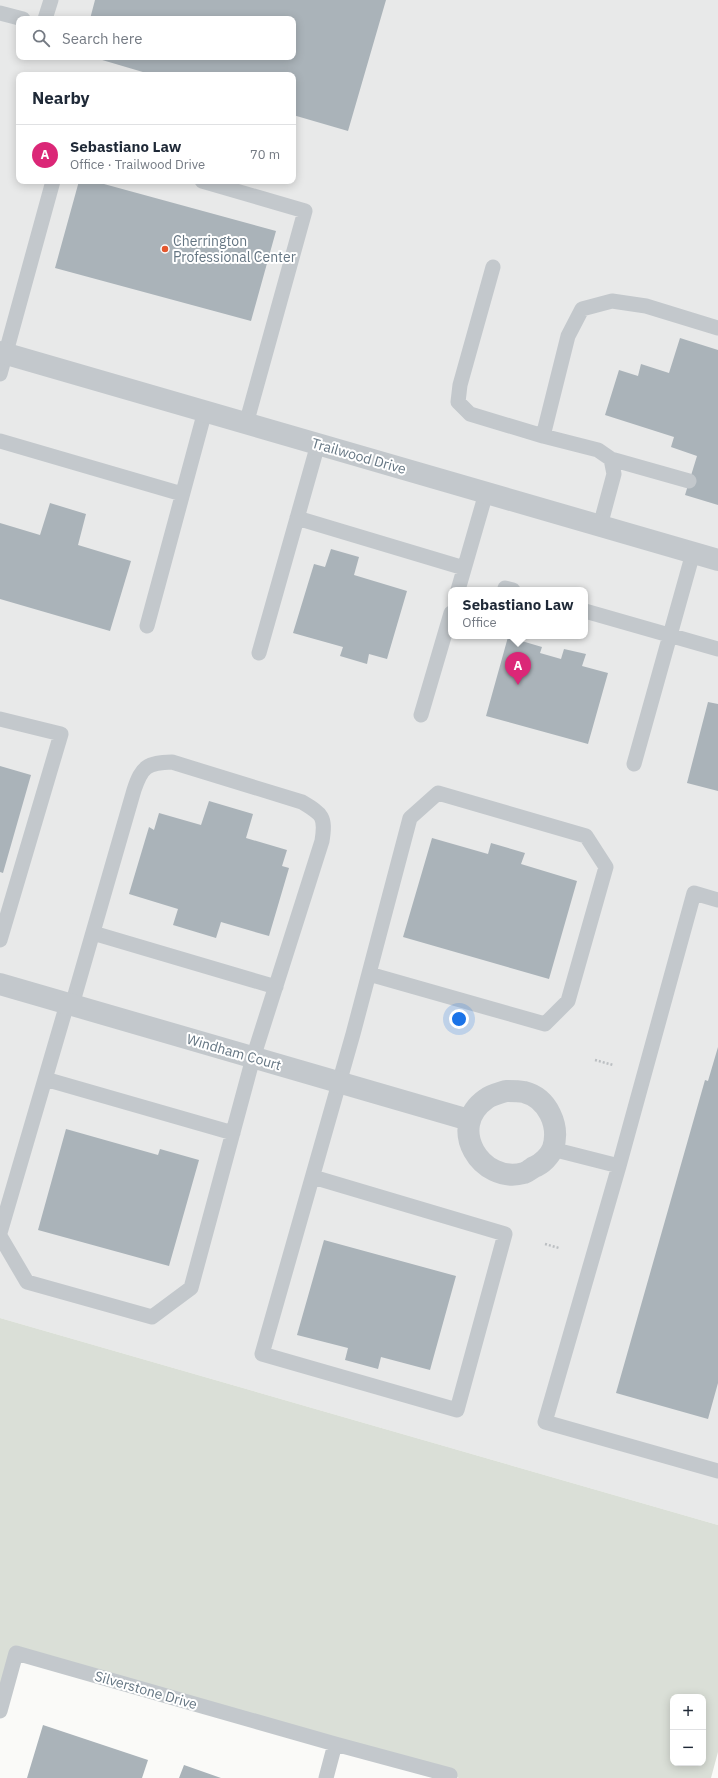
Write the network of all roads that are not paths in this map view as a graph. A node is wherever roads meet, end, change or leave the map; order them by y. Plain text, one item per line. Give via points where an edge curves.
1 (51, 0) edge
2 (0, 13) edge
3 (46, 16) edge
4 (16, 17) edge
5 (52, 184) edge
6 (212, 184) edge
7 (492, 267) dead end
8 (718, 328) edge
9 (2, 360) edge
10 (205, 411) junction
11 (246, 424) junction
12 (542, 436) junction
13 (0, 441) edge
14 (318, 444) junction
15 (611, 459) junction
16 (690, 481) dead end
17 (486, 493) junction
18 (182, 494) junction
19 (297, 518) junction
20 (600, 526) junction
21 (693, 553) junction
22 (718, 560) edge
23 (464, 568) junction
24 (459, 587) edge
25 (588, 612) edge
26 (448, 623) edge
27 (147, 626) dead end
28 (670, 636) junction
29 (718, 649) edge
30 (259, 653) dead end
31 (421, 716) dead end
32 (0, 719) edge
33 (634, 764) dead end
34 (718, 900) edge
35 (93, 933) junction
36 (0, 940) edge
37 (369, 974) junction
38 (0, 984) edge
39 (276, 987) junction
40 (70, 1005) junction
41 (253, 1058) junction
42 (45, 1079) junction
43 (340, 1082) junction
44 (469, 1120) junction
45 (233, 1133) junction
46 (552, 1149) junction
47 (619, 1166) junction
48 (313, 1177) junction
49 (0, 1234) edge
50 (718, 1470) edge
51 (0, 1711) edge
52 (335, 1744) junction
53 (450, 1775) dead end
54 (326, 1778) edge

1 - 3 lane
2 - 4 lane
5 - 9 lane
6 - 11 lane via 305,211
7 - 12 lane via 460,384 458,402 470,414
8 - 12 lane via 646,306 612,301 582,309 568,336
9 - 10 street, Trailwood Drive
10 - 11 street, Trailwood Drive
10 - 18 lane
11 - 14 street, Trailwood Drive
12 - 15 lane via 598,450
13 - 18 lane
14 - 17 street, Trailwood Drive
14 - 19 lane
15 - 16 lane
15 - 20 lane via 614,474
17 - 20 street, Trailwood Drive
17 - 23 lane
18 - 27 lane
19 - 23 lane
19 - 30 lane
20 - 21 street, Trailwood Drive
21 - 22 street, Trailwood Drive
21 - 28 lane
23 - 24 lane
25 - 28 lane
26 - 31 lane
28 - 29 lane
28 - 33 lane
32 - 36 lane via 61,734
34 - 47 lane via 694,893
35 - 39 lane
35 - 39 lane via 140,773 153,763 172,762 302,802 319,812 325,825 322,841
35 - 40 lane
37 - 37 lane via 410,818 438,793 586,836 606,867 568,1001 545,1024
37 - 43 lane
38 - 40 street, Windham Court
39 - 41 lane
40 - 41 street, Windham Court
40 - 42 lane
41 - 43 street, Windham Court
41 - 45 lane
42 - 45 lane
42 - 49 lane
43 - 44 street, Windham Court
43 - 48 lane
44 - 46 street via 469,1139 476,1157 492,1170 510,1174 524,1173 541,1164
44 - 46 street via 487,1098 506,1091 525,1092 540,1100 551,1115 555,1133
45 - 49 lane via 191,1288 152,1317 27,1282
46 - 47 lane
47 - 50 lane via 545,1422
48 - 48 lane via 262,1354 457,1410 505,1234
51 - 52 lane, Silverstone Drive via 16,1653
52 - 53 lane, Silverstone Drive
52 - 54 lane

